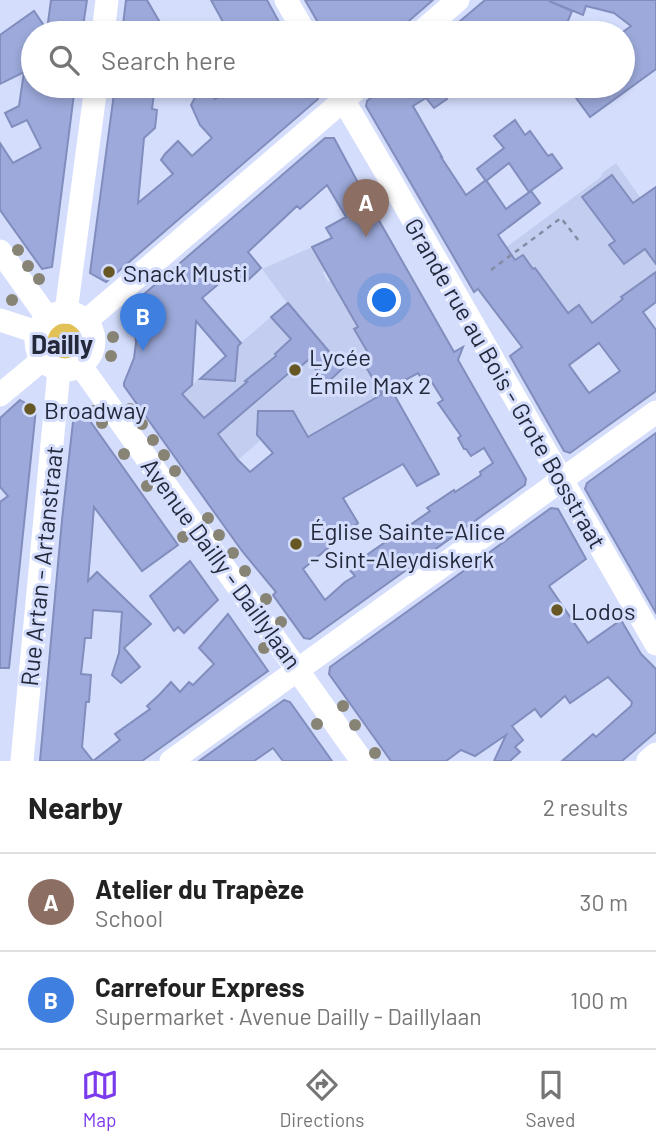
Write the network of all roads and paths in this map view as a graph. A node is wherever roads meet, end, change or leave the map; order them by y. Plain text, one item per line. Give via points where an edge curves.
1 (107, 0) edge
2 (286, 0) edge
3 (458, 0) edge
4 (104, 21) edge
5 (298, 21) edge
6 (434, 21) edge
7 (94, 98) edge
8 (336, 98) edge
9 (350, 98) edge
10 (579, 241) dead end
11 (0, 251) edge
12 (491, 270) dead end
13 (0, 320) edge
14 (59, 321) junction
15 (61, 365) junction
16 (0, 396) edge
17 (656, 412) edge
18 (561, 480) junction
19 (656, 644) edge
20 (298, 670) junction
21 (656, 754) edge
22 (22, 761) edge
23 (171, 761) edge
24 (362, 761) edge
25 (648, 761) edge

1 - 4 street
2 - 5 street
3 - 6 street
7 - 14 street
8 - 14 street
9 - 18 street, Grande rue au Bois - Grote Bosstraat via 388,176
10 - 12 path via 561,218
11 - 14 street
13 - 14 street
14 - 15 street via 35,342 37,352
14 - 15 street via 93,331 94,344 90,356
15 - 16 street
15 - 20 street, Avenue Dailly - Daillylaan
15 - 22 street, Rue Artan - Artanstraat
17 - 18 street
18 - 19 street, Grande rue au Bois - Grote Bosstraat via 605,575
18 - 20 street
20 - 23 street
20 - 24 street, Avenue Dailly - Daillylaan
21 - 25 street

